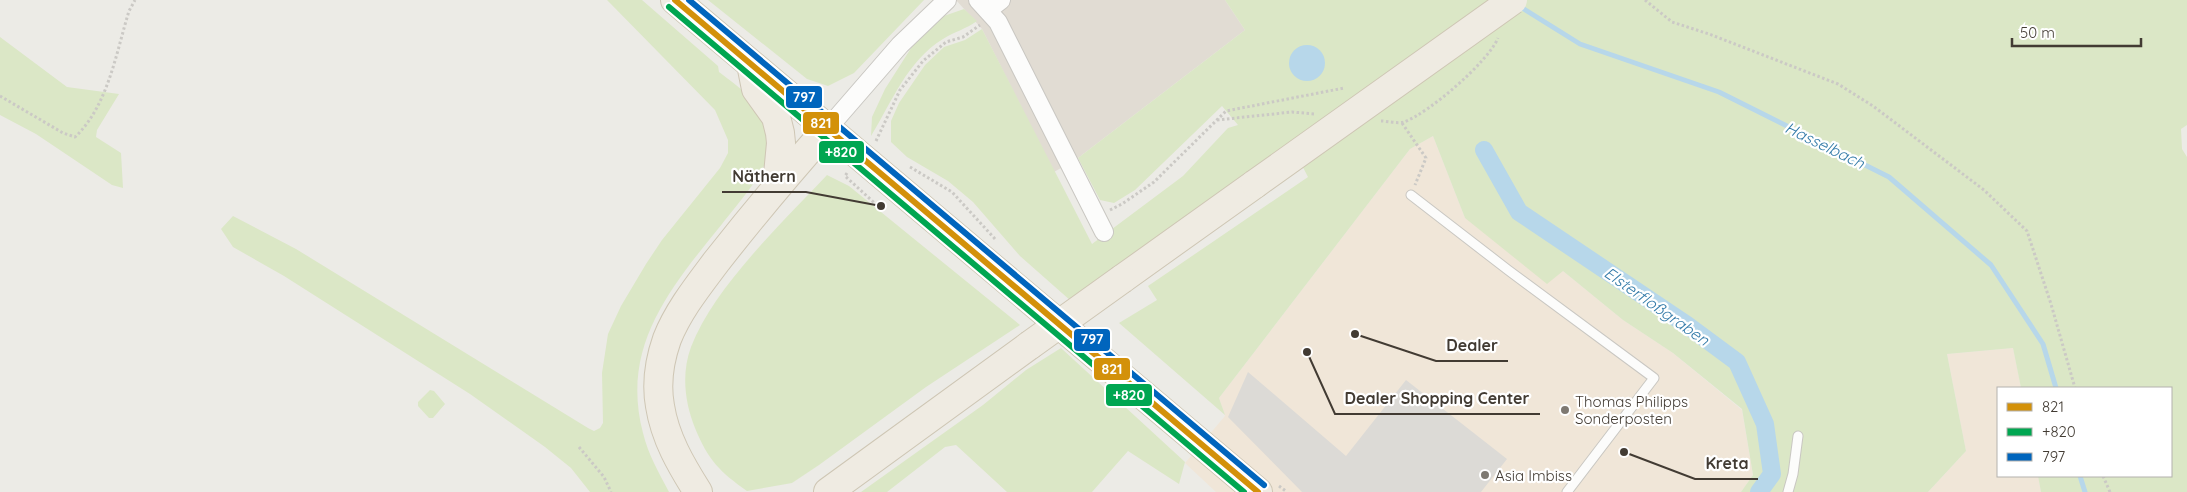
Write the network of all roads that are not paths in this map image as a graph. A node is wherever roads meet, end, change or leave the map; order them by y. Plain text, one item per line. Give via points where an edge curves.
1 (947, 0) edge
2 (1513, 0) edge
3 (682, 6) edge
4 (990, 6) edge
5 (752, 65) junction
6 (828, 128) junction
7 (777, 185) junction
8 (1411, 195) road end
9 (1100, 224) road end
10 (1798, 436) dead end
11 (698, 492) edge
12 (828, 492) edge
13 (1258, 492) edge
14 (1567, 492) edge
15 (1788, 492) edge

1 - 6 street via 900,45
2 - 12 main road, bridge
3 - 5 main road
4 - 9 street
5 - 6 main road
5 - 7 main road via 756,89 776,117 780,133
6 - 7 main road
6 - 13 main road
7 - 11 main road via 686,304 663,352 659,392 663,420 678,458
8 - 14 lane via 1654,378
10 - 15 lane via 1794,474

